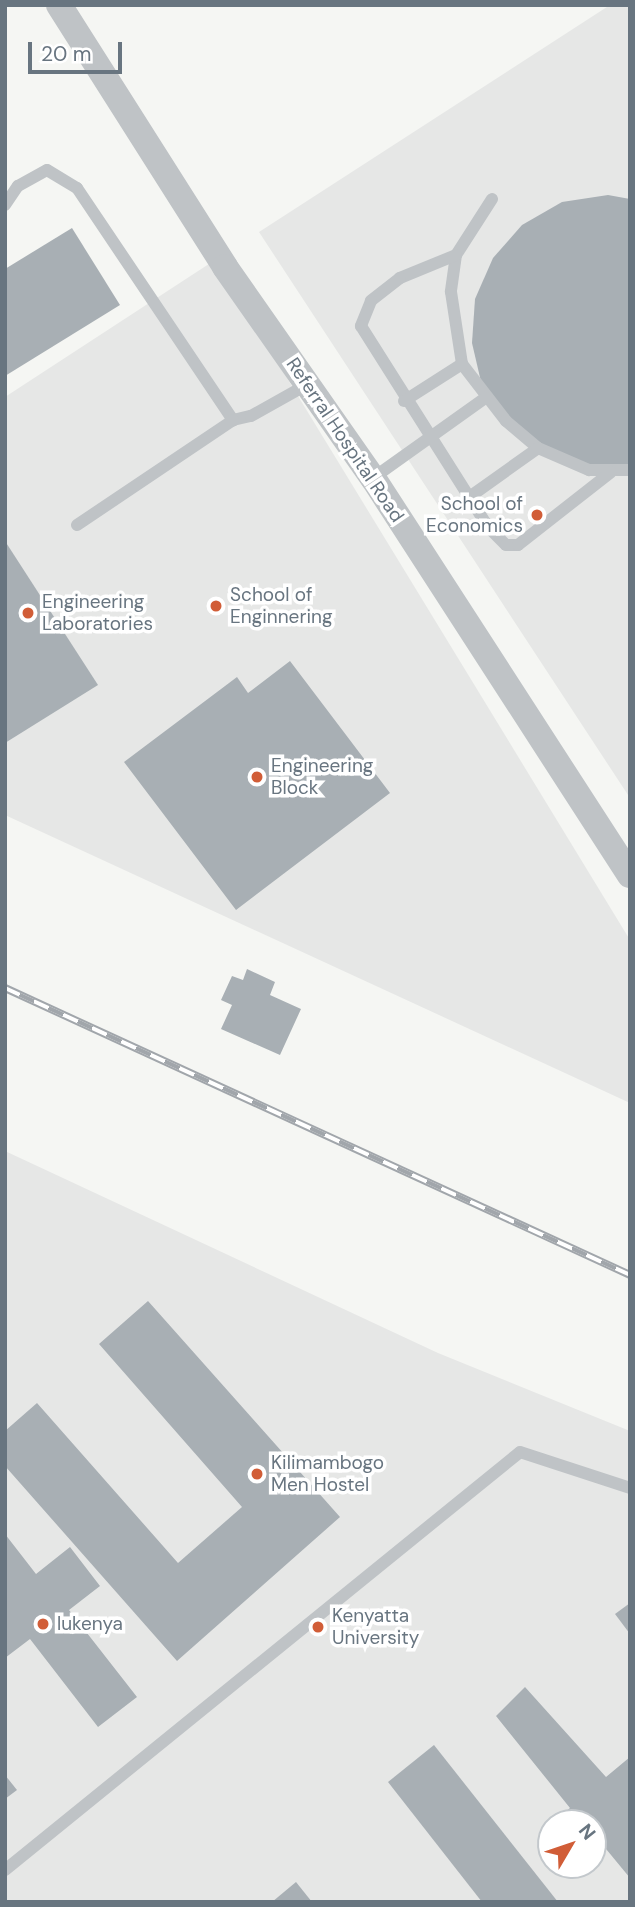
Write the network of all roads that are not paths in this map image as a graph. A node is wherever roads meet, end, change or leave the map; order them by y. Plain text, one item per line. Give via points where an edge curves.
1 (59, 5) edge
2 (492, 199) dead end
3 (5, 205) edge
4 (456, 255) junction
5 (462, 364) junction
6 (308, 384) junction
7 (485, 398) junction
8 (404, 401) junction
9 (233, 420) junction
10 (429, 438) junction
11 (538, 448) junction
12 (630, 470) edge
13 (611, 472) junction
14 (373, 478) junction
15 (468, 498) junction
16 (77, 525) dead end
17 (630, 876) edge
18 (630, 1488) edge
19 (5, 1870) edge

1 - 6 street, Referral Hospital Road via 225,267
2 - 4 lane
3 - 9 lane via 18,186 47,170 78,188
4 - 5 lane via 451,292
4 - 8 lane via 400,278 362,314 365,341
5 - 7 lane
5 - 8 lane
6 - 9 lane
6 - 14 street, Referral Hospital Road
7 - 10 lane
7 - 11 lane
8 - 10 lane
9 - 16 lane
10 - 14 lane
10 - 15 lane
11 - 13 lane via 579,467
11 - 15 lane
12 - 13 lane
13 - 15 lane via 512,546 500,541
14 - 17 street, Referral Hospital Road
18 - 19 lane via 520,1452

